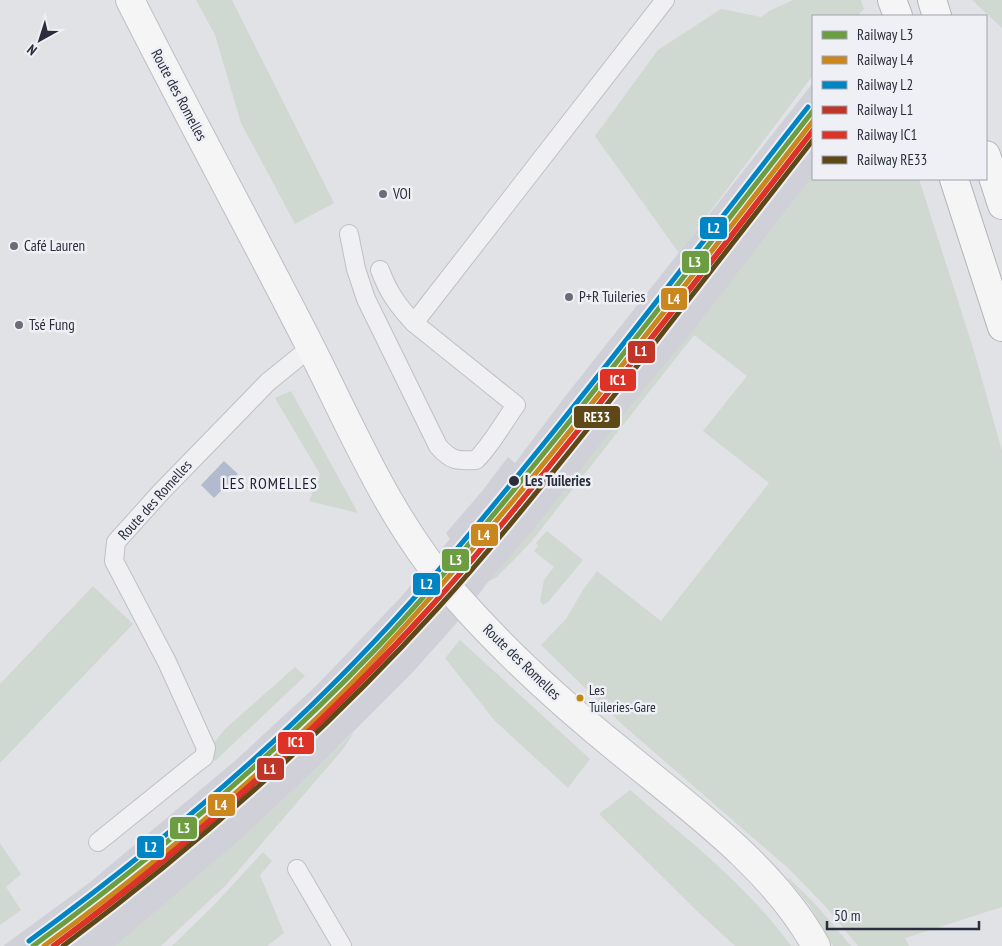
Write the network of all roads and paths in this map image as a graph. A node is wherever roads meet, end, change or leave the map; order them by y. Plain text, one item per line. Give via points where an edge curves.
1 (130, 0) edge
2 (665, 0) edge
3 (892, 0) edge
4 (932, 0) edge
5 (898, 15) edge
6 (938, 15) edge
7 (987, 158) edge
8 (954, 180) edge
9 (1002, 205) edge
10 (349, 234) dead end
11 (380, 270) dead end
12 (414, 324) junction
13 (1002, 327) edge
14 (312, 349) junction
15 (98, 842) dead end
16 (297, 869) dead end
17 (342, 946) edge
18 (816, 946) edge

1 - 14 main road, Route des Romelles
2 - 12 street
3 - 5 main road
4 - 6 main road
7 - 9 main road
8 - 13 main road
10 - 12 street via 366,299 438,446 448,457 476,460 488,449 516,405
11 - 12 street via 387,289
14 - 15 street, Route des Romelles via 268,382 116,542 114,560 167,662 206,748 204,756 191,768
14 - 18 main road, Route des Romelles via 385,496 440,578 552,692 758,869 787,900
16 - 17 street

